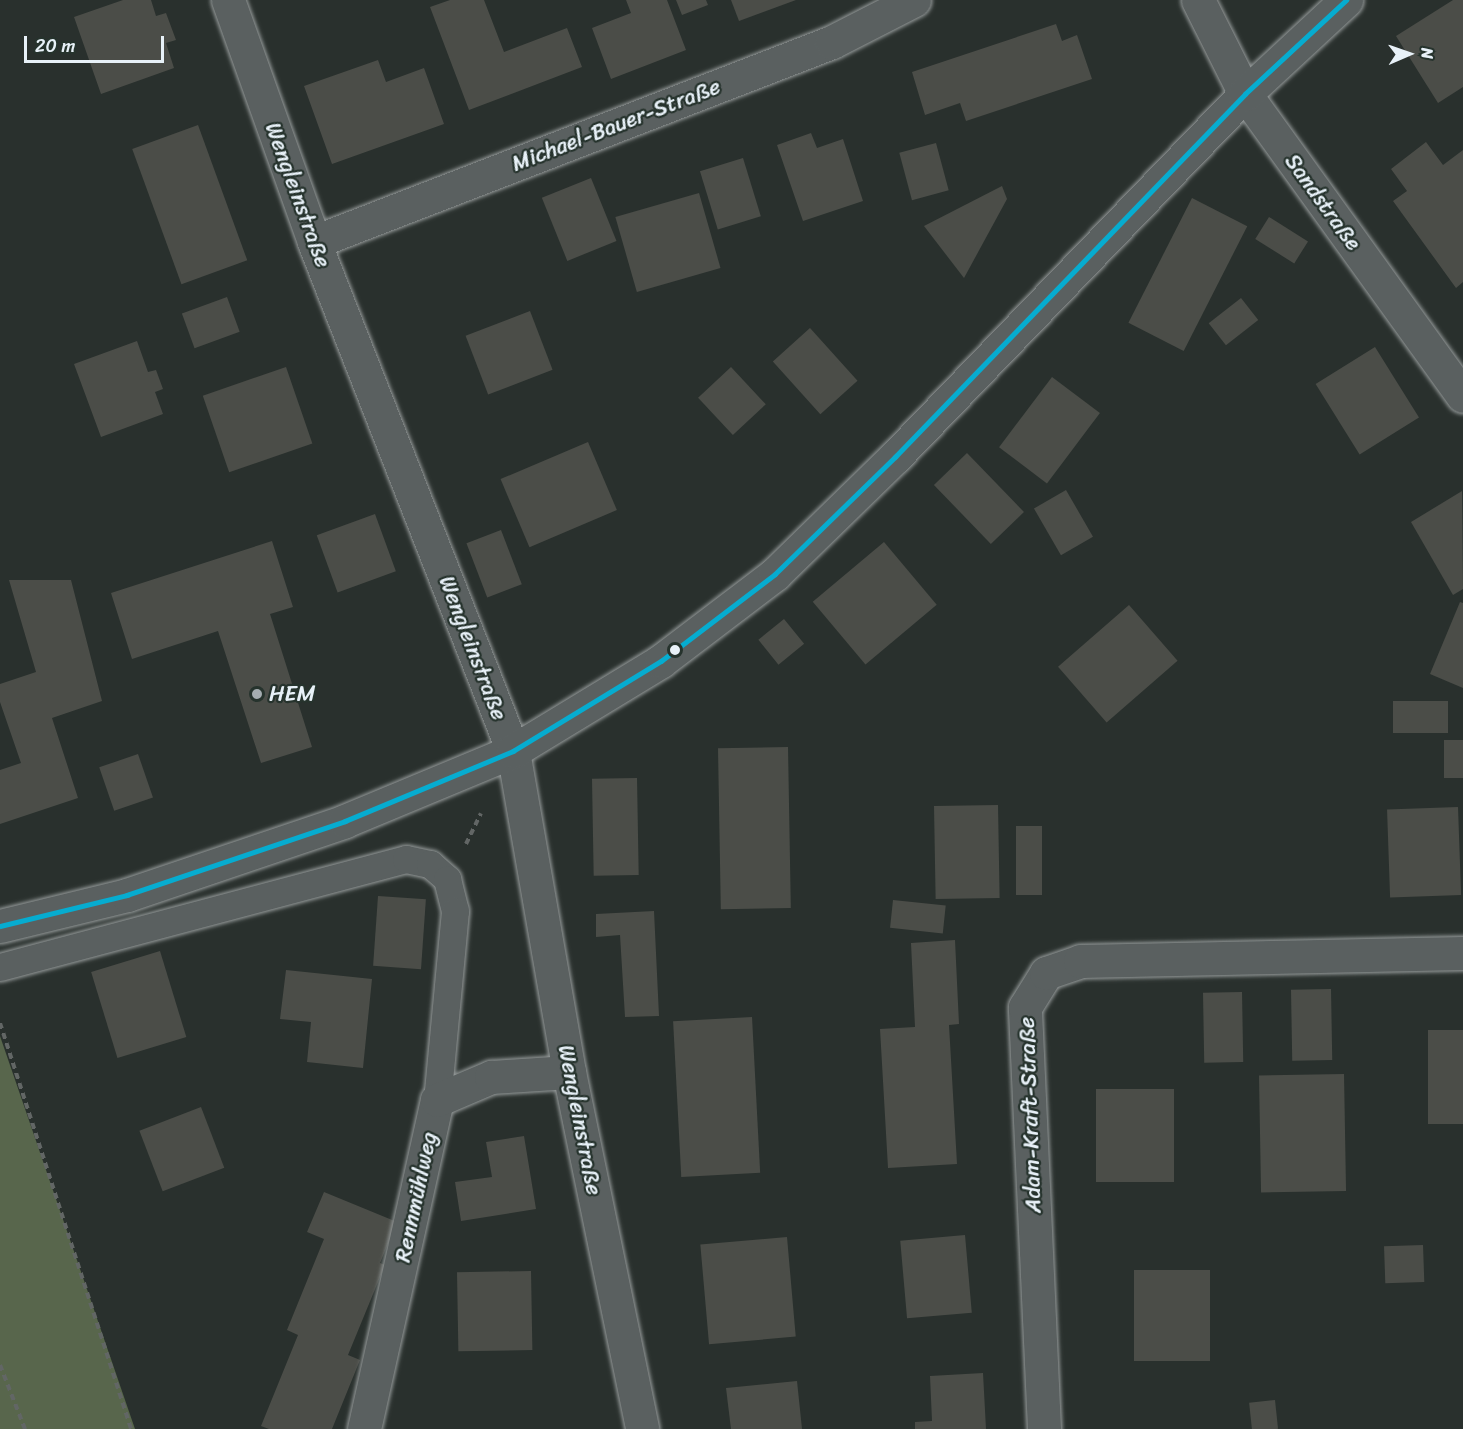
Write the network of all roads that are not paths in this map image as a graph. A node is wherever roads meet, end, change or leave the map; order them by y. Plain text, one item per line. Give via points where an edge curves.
1 (228, 0) edge
2 (914, 0) edge
3 (1198, 0) edge
4 (1346, 0) edge
5 (1245, 94) junction
6 (314, 242) junction
7 (1463, 396) edge
8 (513, 751) junction
9 (0, 926) edge
10 (1463, 953) edge
11 (0, 967) edge
12 (569, 1072) junction
13 (436, 1100) junction
14 (364, 1429) edge
15 (642, 1429) edge
16 (1044, 1429) edge

1 - 6 street, Wengleinstraße
2 - 6 street, Michael-Bauer-Straße via 832,42
3 - 5 street, Sandstraße
4 - 5 street
5 - 7 street, Sandstraße
5 - 8 street via 895,457 775,574 661,661
6 - 8 street, Wengleinstraße
8 - 9 street via 345,821 127,895
8 - 12 street, Wengleinstraße
10 - 16 street, Adam-Kraft-Straße via 1080,961 1046,973 1025,1006
11 - 13 lane via 406,859 430,864 447,879 455,911
12 - 13 street, Rennmühlweg via 491,1077
12 - 15 street, Wengleinstraße
13 - 14 street, Rennmühlweg

